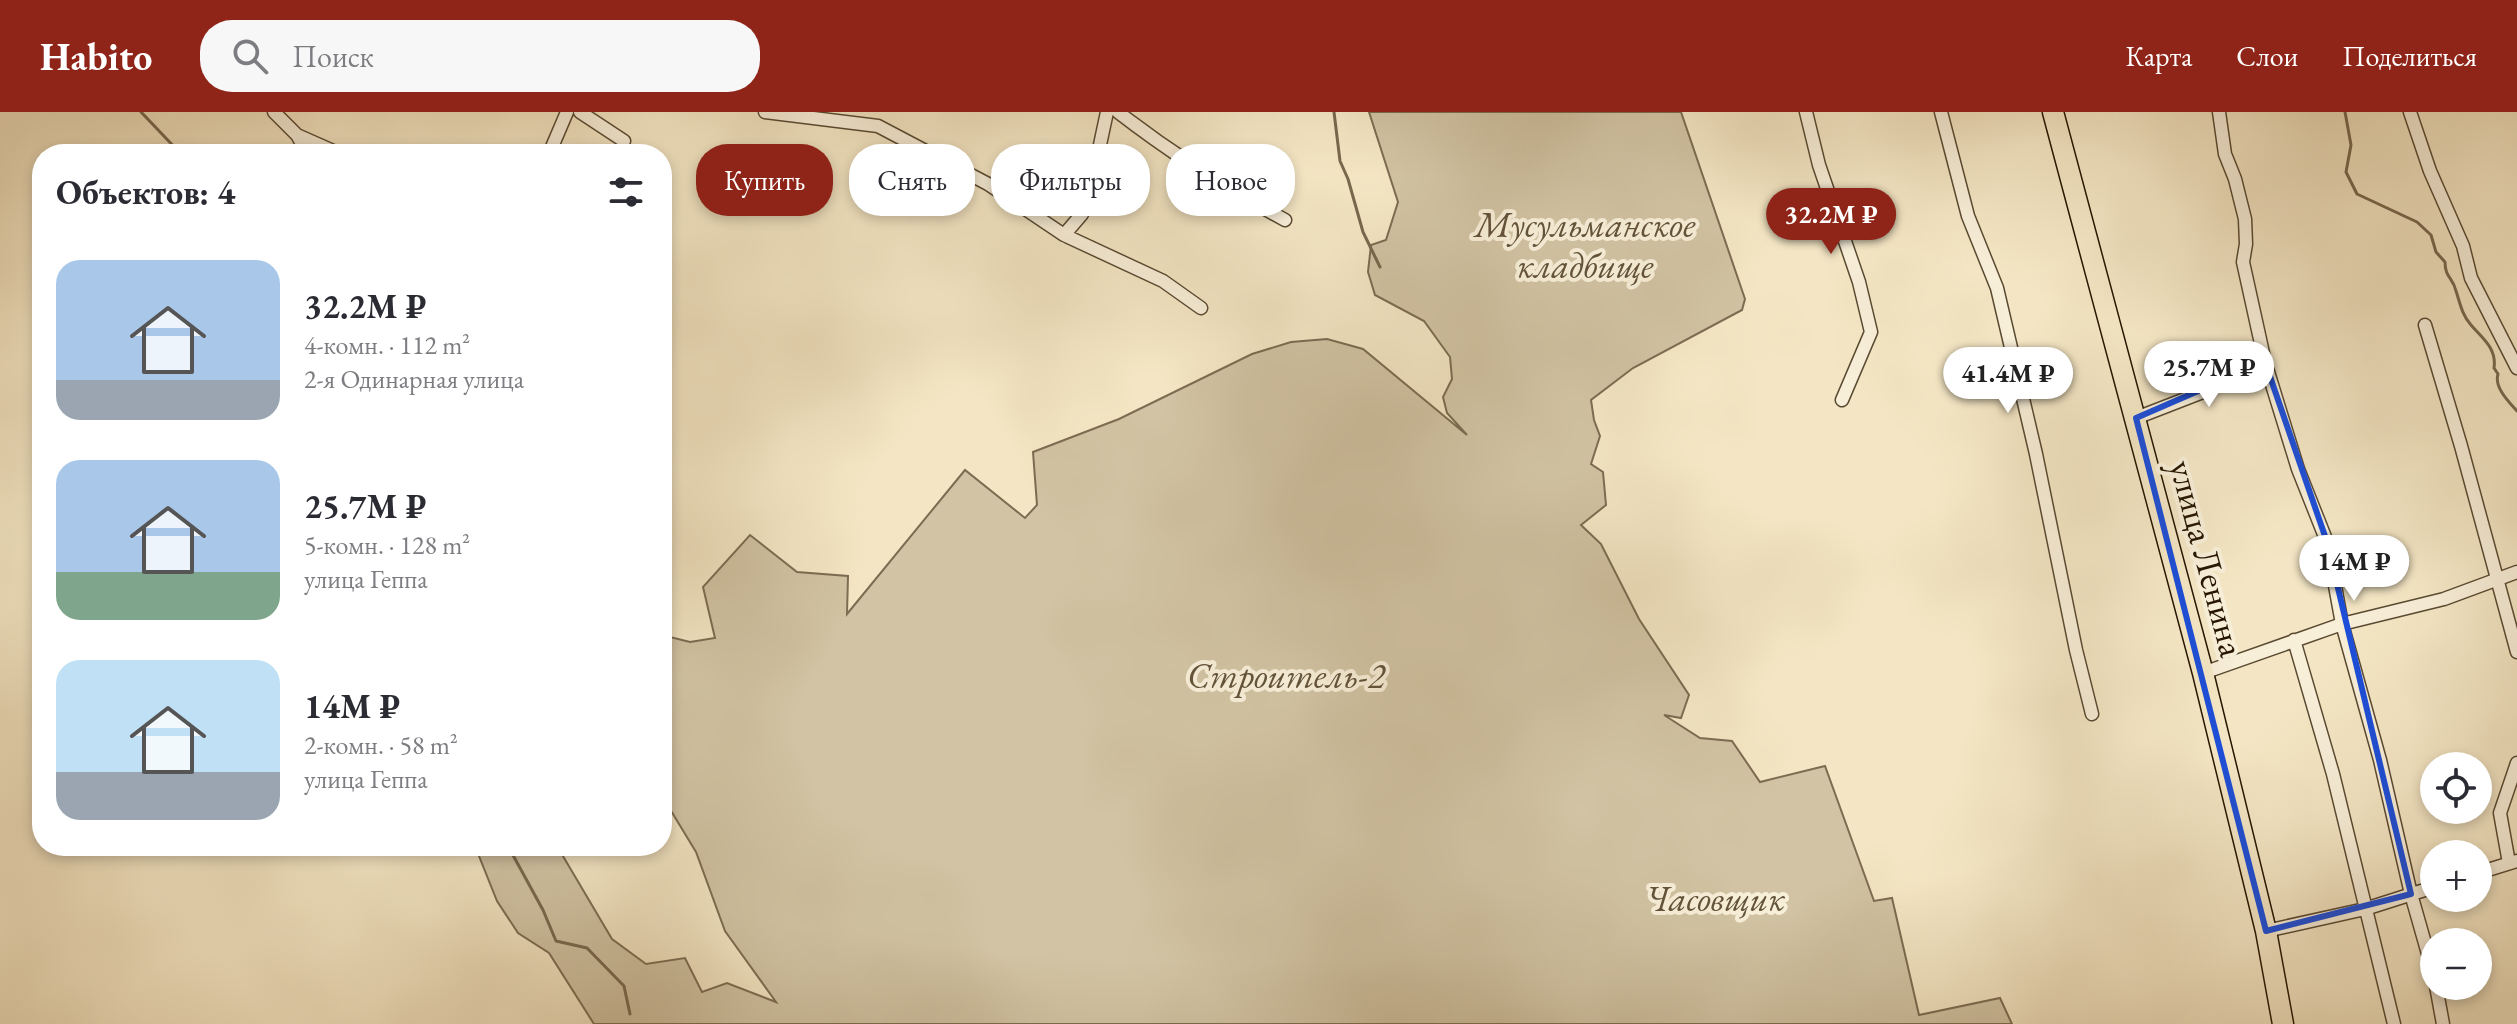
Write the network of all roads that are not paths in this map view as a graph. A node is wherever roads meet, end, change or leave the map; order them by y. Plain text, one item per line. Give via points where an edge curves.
1 (274, 112) edge
2 (567, 112) edge
3 (580, 112) edge
4 (765, 112) edge
5 (1107, 112) edge
6 (1118, 112) edge
7 (1806, 112) edge
8 (1941, 112) edge
9 (2053, 112) edge
10 (2219, 112) edge
11 (2410, 112) edge
12 (297, 135) junction
13 (624, 141) dead end
14 (302, 144) edge
15 (317, 144) edge
16 (553, 144) edge
17 (1285, 220) dead end
18 (1064, 235) junction
19 (1201, 308) dead end
20 (2425, 325) dead end
21 (2265, 362) junction
22 (2517, 368) edge
23 (1842, 400) dead end
24 (2136, 418) junction
25 (2517, 572) edge
26 (2497, 578) junction
27 (2342, 624) junction
28 (2294, 640) junction
29 (2517, 652) edge
30 (2203, 673) junction
31 (2092, 714) dead end
32 (2517, 763) edge
33 (2513, 862) edge
34 (2492, 869) edge
35 (2420, 891) edge
36 (2411, 894) junction
37 (2365, 909) junction
38 (2421, 928) edge
39 (2266, 931) junction
40 (2439, 1000) edge
41 (2283, 1024) edge
42 (2394, 1024) edge
43 (2443, 1024) edge

1 - 12 street
2 - 16 street
3 - 13 street
4 - 18 street via 878,126 988,184
5 - 18 street via 1082,214
6 - 17 street via 1211,178
7 - 23 street via 1871,332
8 - 31 street via 1968,216 1997,288
9 - 24 main road, улица Ленина
10 - 21 street via 2225,154 2245,219 2243,262
11 - 22 street via 2471,278
12 - 14 street
12 - 15 street
18 - 19 street via 1163,281
20 - 26 street
21 - 24 street
21 - 27 street via 2327,542
24 - 30 main road, улица Ленина
25 - 26 street
26 - 27 street via 2444,599
26 - 29 street
27 - 28 street
27 - 36 street
28 - 30 street
28 - 37 street
30 - 39 main road, улица Ленина
32 - 33 street via 2500,813
33 - 34 street
35 - 36 street
36 - 37 street
36 - 38 street
37 - 39 street
37 - 42 street
39 - 41 main road, улица Ленина
40 - 43 street

